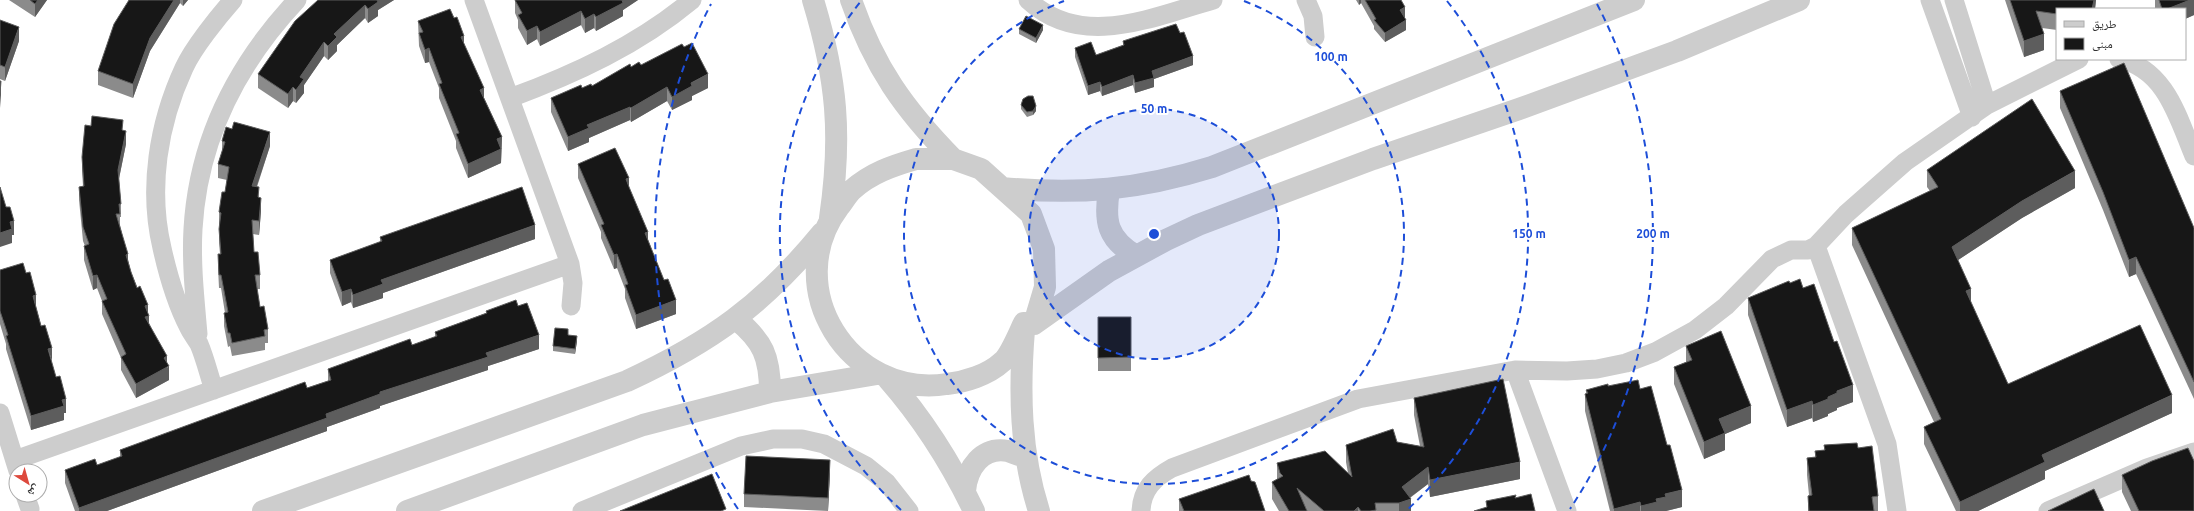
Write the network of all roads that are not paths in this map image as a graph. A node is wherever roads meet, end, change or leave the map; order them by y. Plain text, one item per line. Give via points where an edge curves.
1 (234, 0) edge
2 (297, 0) edge
3 (474, 0) edge
4 (692, 0) edge
5 (814, 0) edge
6 (850, 0) edge
7 (1028, 0) edge
8 (1213, 0) edge
9 (1306, 0) edge
10 (1634, 0) edge
11 (1799, 0) edge
12 (1930, 0) edge
13 (1954, 0) edge
14 (1315, 37) dead end
15 (2078, 60) edge
16 (2124, 60) edge
17 (510, 98) junction
18 (1987, 105) junction
19 (1972, 117) junction
20 (2194, 156) edge
21 (953, 160) junction
22 (1002, 188) junction
23 (1109, 190) junction
24 (827, 225) junction
25 (1816, 246) junction
26 (1136, 256) junction
27 (570, 264) junction
28 (571, 306) dead end
29 (736, 319) junction
30 (1029, 323) junction
31 (199, 344) junction
32 (1515, 370) junction
33 (882, 376) junction
34 (214, 390) junction
35 (770, 392) junction
36 (0, 413) edge
37 (2194, 452) edge
38 (1026, 458) junction
39 (15, 463) edge
40 (24, 463) edge
41 (965, 491) junction
42 (262, 511) edge
43 (407, 511) edge
44 (582, 511) edge
45 (909, 511) edge
46 (974, 511) edge
47 (1039, 511) edge
48 (1141, 511) edge
49 (1567, 511) edge
50 (1896, 511) edge
51 (2048, 511) edge

1 - 31 street via 184,67 162,136 157,170 155,206 162,248 175,292 189,328
2 - 31 street via 257,47 235,82 218,114 207,147 199,178 193,228 193,278
3 - 17 street
4 - 17 street via 673,16 597,62
5 - 24 street via 834,82 838,128 837,174
6 - 21 street via 875,59 897,96 923,129
7 - 8 street via 1055,19 1094,28 1129,24
9 - 14 street via 1313,16
10 - 23 street via 1212,167 1158,182
11 - 26 street via 1677,51 1373,158 1230,213 1166,240
12 - 19 street
13 - 18 street
15 - 18 street
16 - 20 street via 2152,75 2168,94
17 - 27 street
18 - 19 street
19 - 25 street via 1905,162 1846,214
21 - 22 street via 981,169
21 - 24 street via 916,159 881,169 852,190
22 - 23 street via 1073,192
22 - 30 street via 1030,214 1044,249 1045,287
23 - 26 street via 1106,213 1108,227 1114,239
24 - 29 street via 798,262
24 - 33 street via 817,262 819,295 830,327 850,354
25 - 32 street via 1808,250 1791,250 1772,259 1720,311 1695,330 1654,352 1626,363 1597,369
25 - 50 street via 1887,444
26 - 30 street
27 - 28 street via 573,283
27 - 34 street
29 - 35 street via 753,332 764,350 770,370
29 - 42 street via 702,343 627,381
30 - 33 street via 1003,362 967,381 927,387
30 - 38 street via 1021,391
31 - 34 street
32 - 48 street via 1358,399 1172,468 1158,476 1147,487 1141,502
32 - 49 street
33 - 35 street
33 - 41 street via 910,404
34 - 40 street
35 - 43 street via 643,425
36 - 39 street
37 - 51 street via 2147,468
38 - 41 street via 1008,451 995,451 982,456 972,465 966,478
38 - 47 street via 1032,491
41 - 46 street
44 - 45 street via 741,446 773,439 802,439 824,444 866,466 887,483

